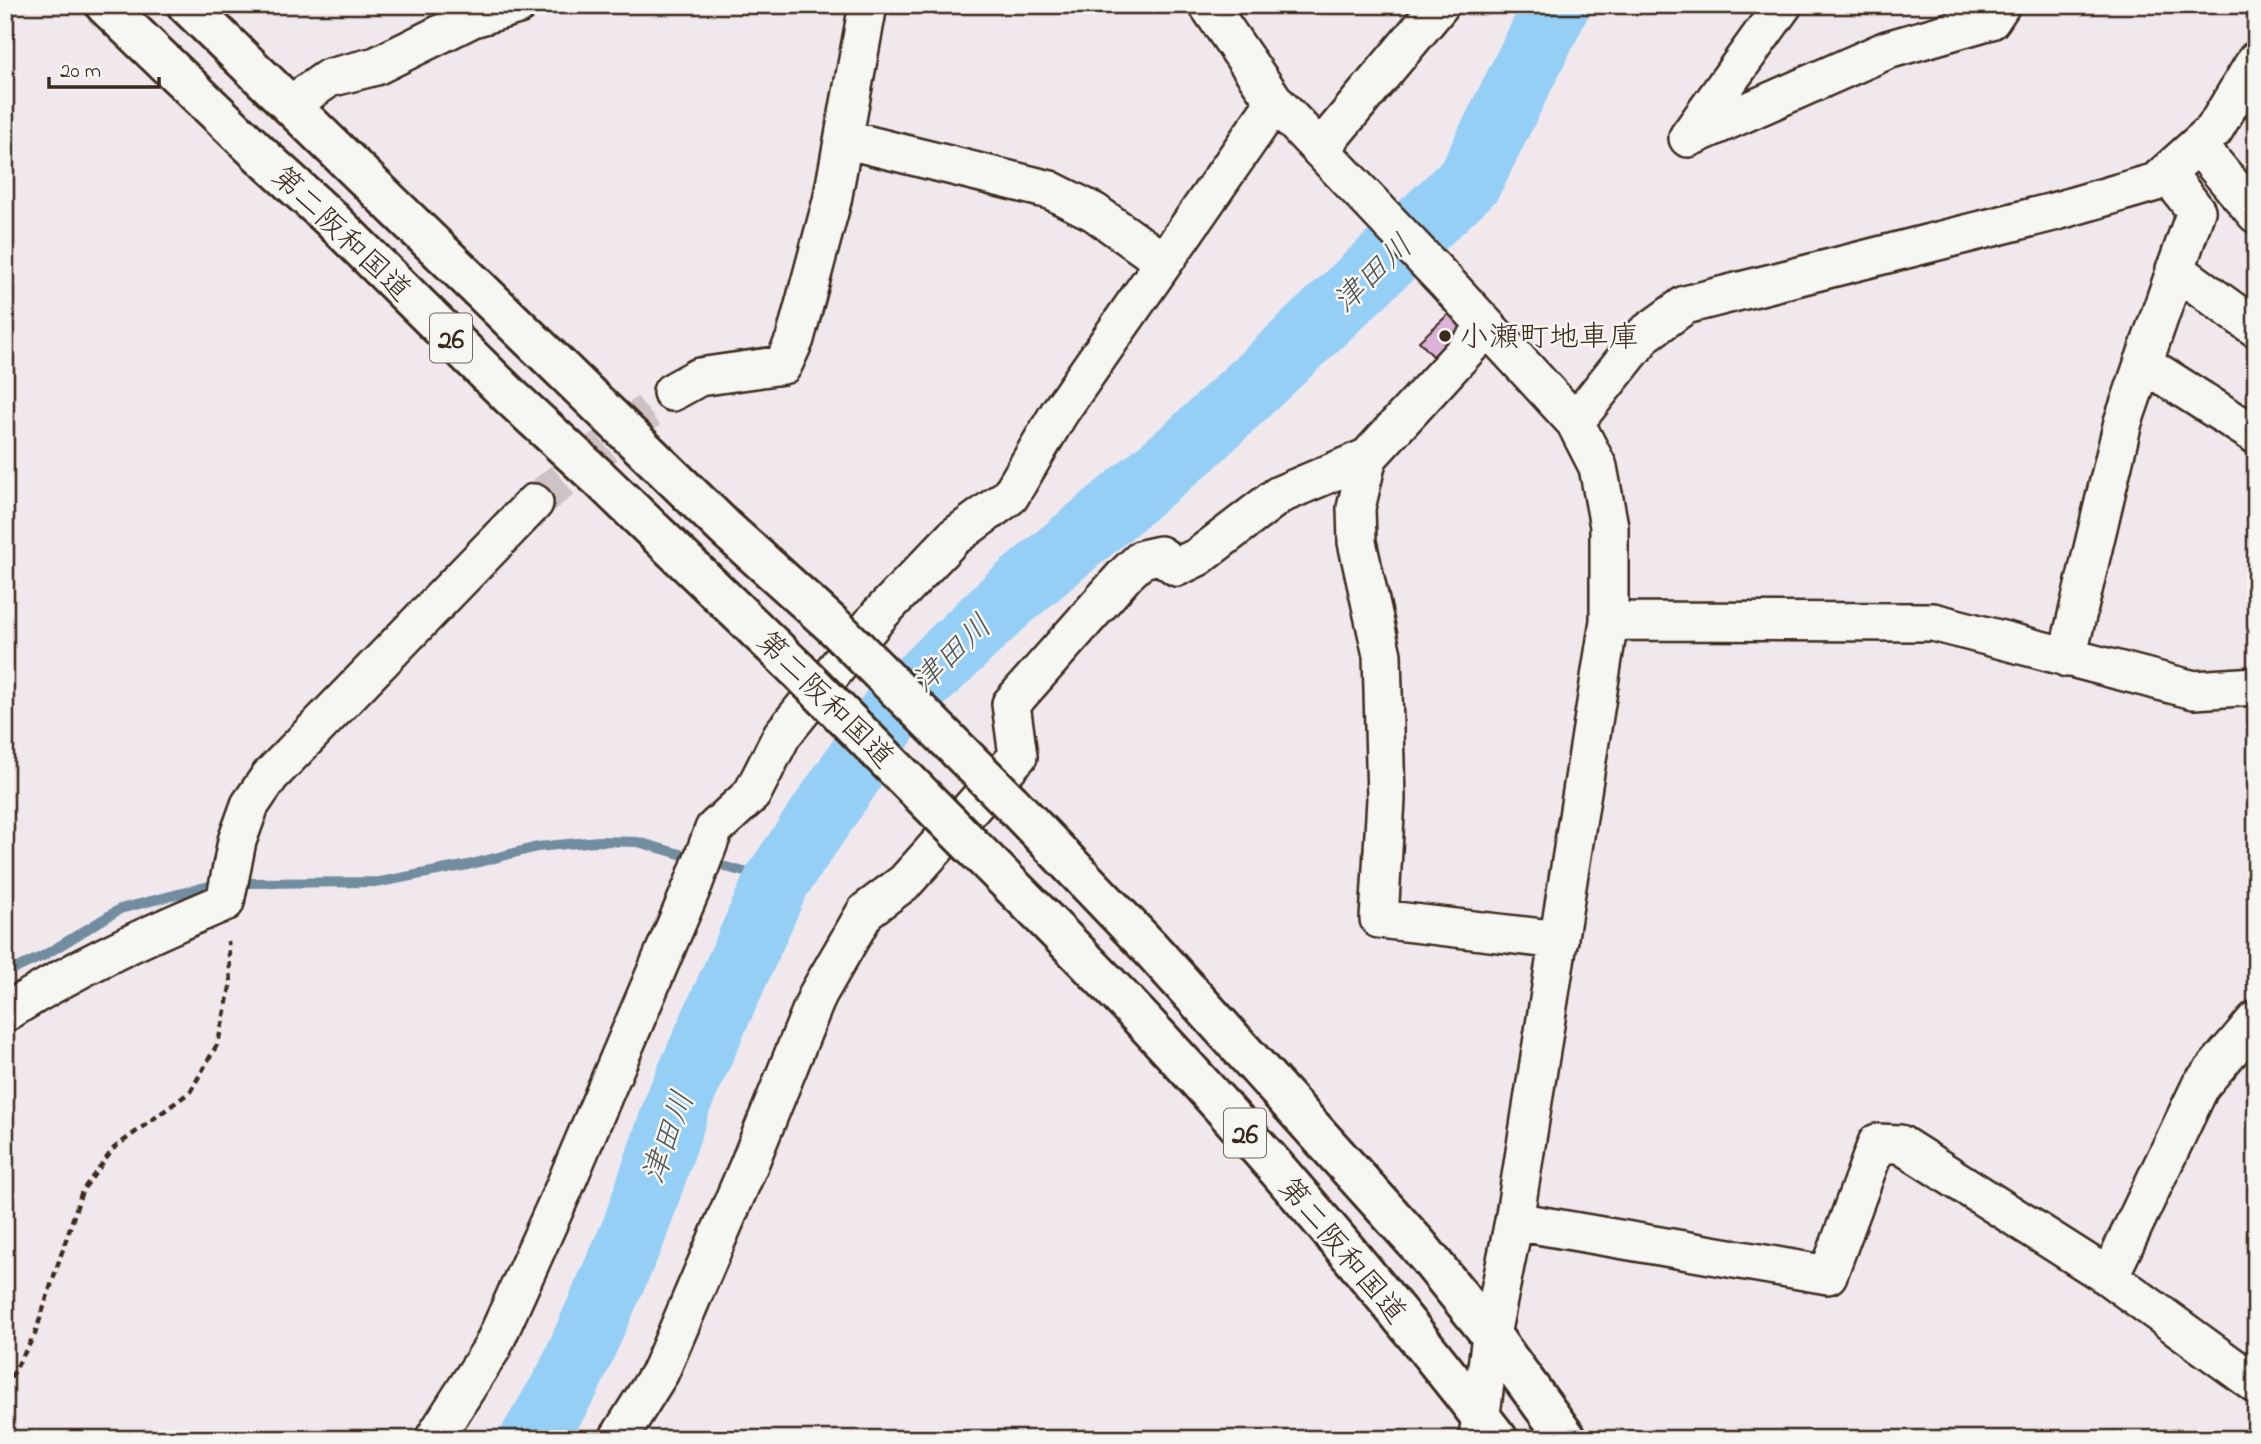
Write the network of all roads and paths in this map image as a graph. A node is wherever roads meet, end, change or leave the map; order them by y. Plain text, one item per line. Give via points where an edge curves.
1 (105, 5) edge
2 (187, 5) edge
3 (518, 5) edge
4 (868, 5) edge
5 (1208, 5) edge
6 (1440, 5) edge
7 (1783, 5) edge
8 (2001, 5) edge
9 (2256, 60) edge
10 (1275, 102) junction
11 (290, 105) junction
12 (844, 139) junction
13 (2198, 145) junction
14 (1321, 148) junction
15 (2167, 173) junction
16 (2256, 214) edge
17 (1164, 262) junction
18 (2175, 270) junction
19 (1487, 327) junction
20 (2256, 328) edge
21 (2143, 363) junction
22 (672, 392) tunnel mouth
23 (1575, 422) junction
24 (2256, 436) edge
25 (1368, 457) junction
26 (534, 503) tunnel mouth
27 (1609, 621) junction
28 (2067, 658) junction
29 (2256, 685) edge
30 (227, 889) junction
31 (1559, 940) junction
32 (5, 1013) edge
33 (2256, 1020) edge
34 (1514, 1221) junction
35 (2109, 1277) junction
36 (1491, 1335) junction
37 (2256, 1384) edge
38 (5, 1388) edge
39 (1485, 1431) edge
40 (434, 1439) edge
41 (618, 1439) edge
42 (1567, 1439) edge

1 - 39 highway, 第二阪和国道 / 26, bridge via 798,670 1081,956 1196,1077 1339,1243
2 - 11 highway, 第二阪和国道 / 26
3 - 11 street via 473,18 376,66 329,78
4 - 12 street
5 - 10 street
6 - 14 street
7 - 8 street via 1688,138 1887,50 1990,20
9 - 13 street via 2214,130
10 - 14 street
10 - 17 street
11 - 36 highway, 第二阪和国道 / 26, bridge via 726,529 837,629 1011,803 1282,1091
12 - 17 street via 1050,190 1094,212
12 - 22 street via 822,239 795,339 783,365 699,377
13 - 15 street
13 - 16 street
14 - 19 street
15 - 18 street via 2196,211
15 - 23 street via 2157,182 2053,212 1685,305 1645,334
17 - 40 street via 1059,413 1010,496 954,537 880,614 782,734 752,794 714,829 492,1348
18 - 20 street
18 - 21 street
19 - 23 street
19 - 25 street
21 - 24 street
21 - 28 street via 2123,422
23 - 27 street via 1598,467 1609,526
25 - 31 street via 1356,508 1357,542 1382,655 1386,799 1379,919
25 - 41 street via 1279,495 1198,557 1177,567 1160,555 1142,559 1011,704 1018,756 905,882 866,911 818,994 660,1372
26 - 30 street via 270,776 250,805
27 - 28 street via 1933,622
27 - 31 street
28 - 29 street via 2194,690
30 - 32 street
30 - 38 path via 231,983 218,1043 190,1092 114,1148 82,1191 35,1334
31 - 34 street
33 - 35 street via 2201,1085
34 - 35 street via 1828,1275 1877,1143 1900,1144
34 - 36 street
35 - 37 street
36 - 39 street
36 - 42 highway, 第二阪和国道 / 26

